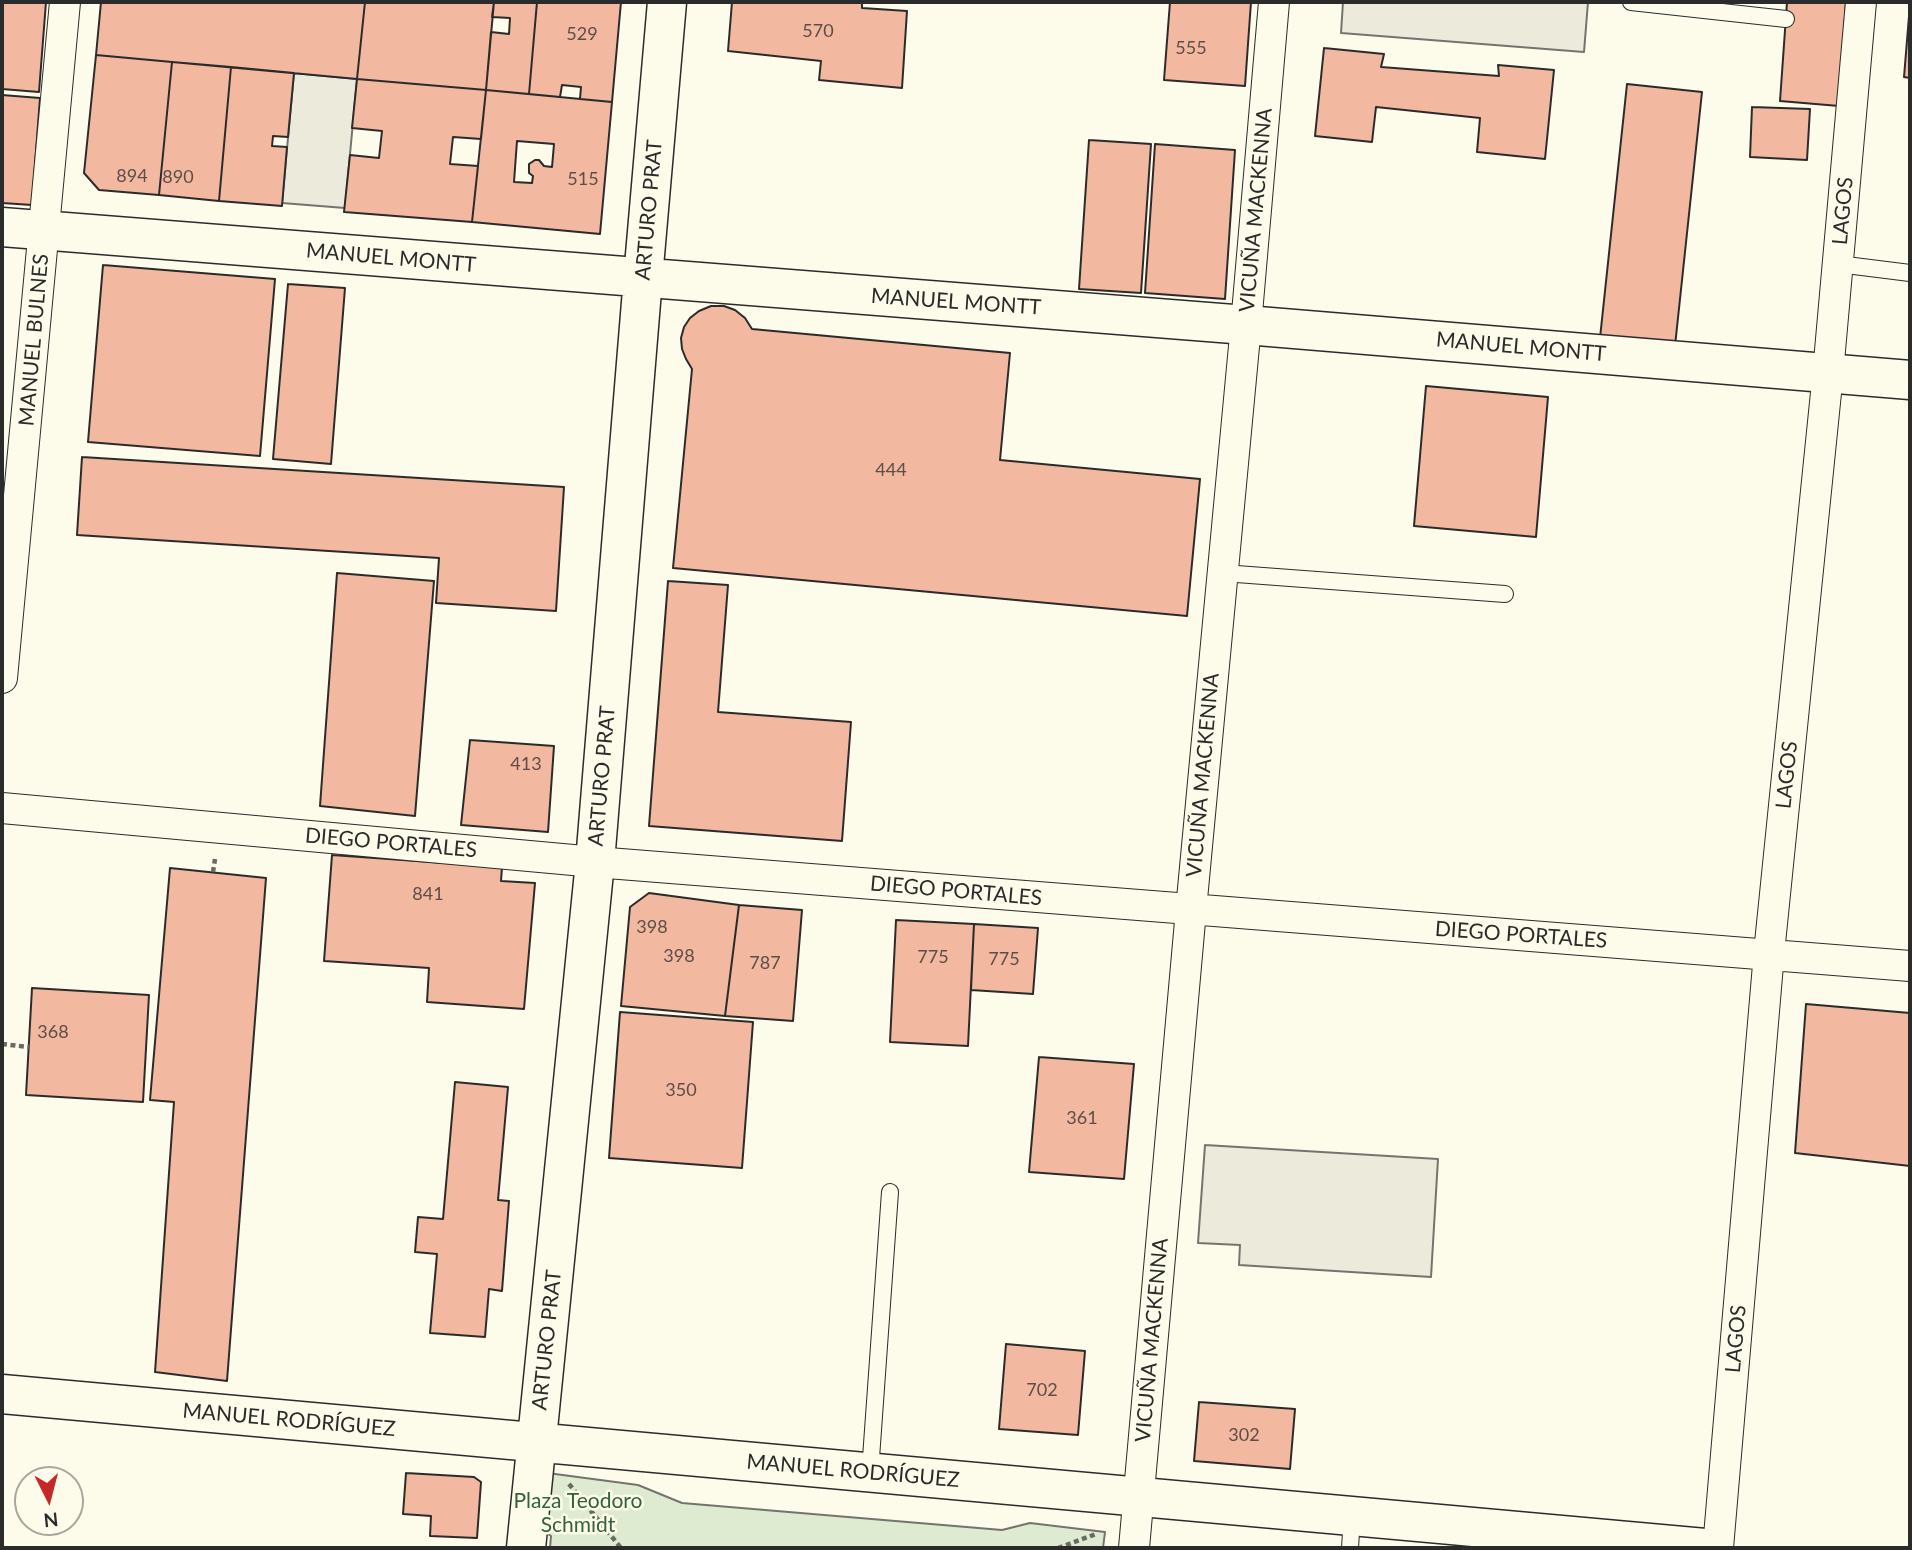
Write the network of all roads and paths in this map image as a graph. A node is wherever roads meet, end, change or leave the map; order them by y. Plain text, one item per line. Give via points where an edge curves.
1 (65, 2) edge
2 (667, 2) edge
3 (1274, 2) edge
4 (1630, 2) edge
5 (1855, 17) edge
6 (1786, 19) dead end
7 (2, 227) edge
8 (45, 230) junction
9 (1838, 264) junction
10 (1910, 273) edge
11 (643, 278) junction
12 (1246, 325) junction
13 (1828, 373) junction
14 (1910, 380) edge
15 (1223, 573) junction
16 (1505, 594) dead end
17 (2, 678) edge
18 (2, 808) edge
19 (596, 862) junction
20 (1191, 910) junction
21 (1769, 953) junction
22 (1910, 966) edge
23 (2, 1045) edge
24 (29, 1047) dead end
25 (890, 1192) dead end
26 (2, 1394) edge
27 (536, 1442) junction
28 (870, 1472) junction
29 (1138, 1497) junction
30 (1351, 1532) edge
31 (1096, 1534) dead end
32 (526, 1548) edge
33 (621, 1548) edge
34 (1058, 1548) edge
35 (1134, 1548) edge
36 (1705, 1548) edge
37 (1718, 1548) edge

1 - 8 street, MANUEL BULNES
2 - 11 street, ARTURO PRAT
3 - 12 street, VICUÑA MACKENNA
4 - 6 lane
5 - 9 street, LAGOS
7 - 8 street, MANUEL MONTT
8 - 11 street, MANUEL MONTT
8 - 17 street, MANUEL BULNES
9 - 10 lane
9 - 13 street, LAGOS
11 - 12 street, MANUEL MONTT
11 - 19 street, ARTURO PRAT
12 - 13 street, MANUEL MONTT
12 - 15 street, VICUÑA MACKENNA
13 - 14 street, MANUEL MONTT
13 - 21 street, LAGOS
15 - 16 lane
15 - 20 street, VICUÑA MACKENNA
18 - 19 street, DIEGO PORTALES
19 - 20 street, DIEGO PORTALES
19 - 27 street, ARTURO PRAT
20 - 21 street, DIEGO PORTALES
20 - 29 street, VICUÑA MACKENNA
21 - 22 street, DIEGO PORTALES
21 - 37 street, LAGOS
23 - 24 path
25 - 28 lane
26 - 27 street, MANUEL RODRÍGUEZ
27 - 28 street, MANUEL RODRÍGUEZ
27 - 32 street, ARTURO PRAT
27 - 33 path
28 - 29 street, MANUEL RODRÍGUEZ
29 - 30 street, MANUEL RODRÍGUEZ
29 - 35 street, VICUÑA MACKENNA
30 - 36 street, MANUEL RODRÍGUEZ
31 - 34 path

